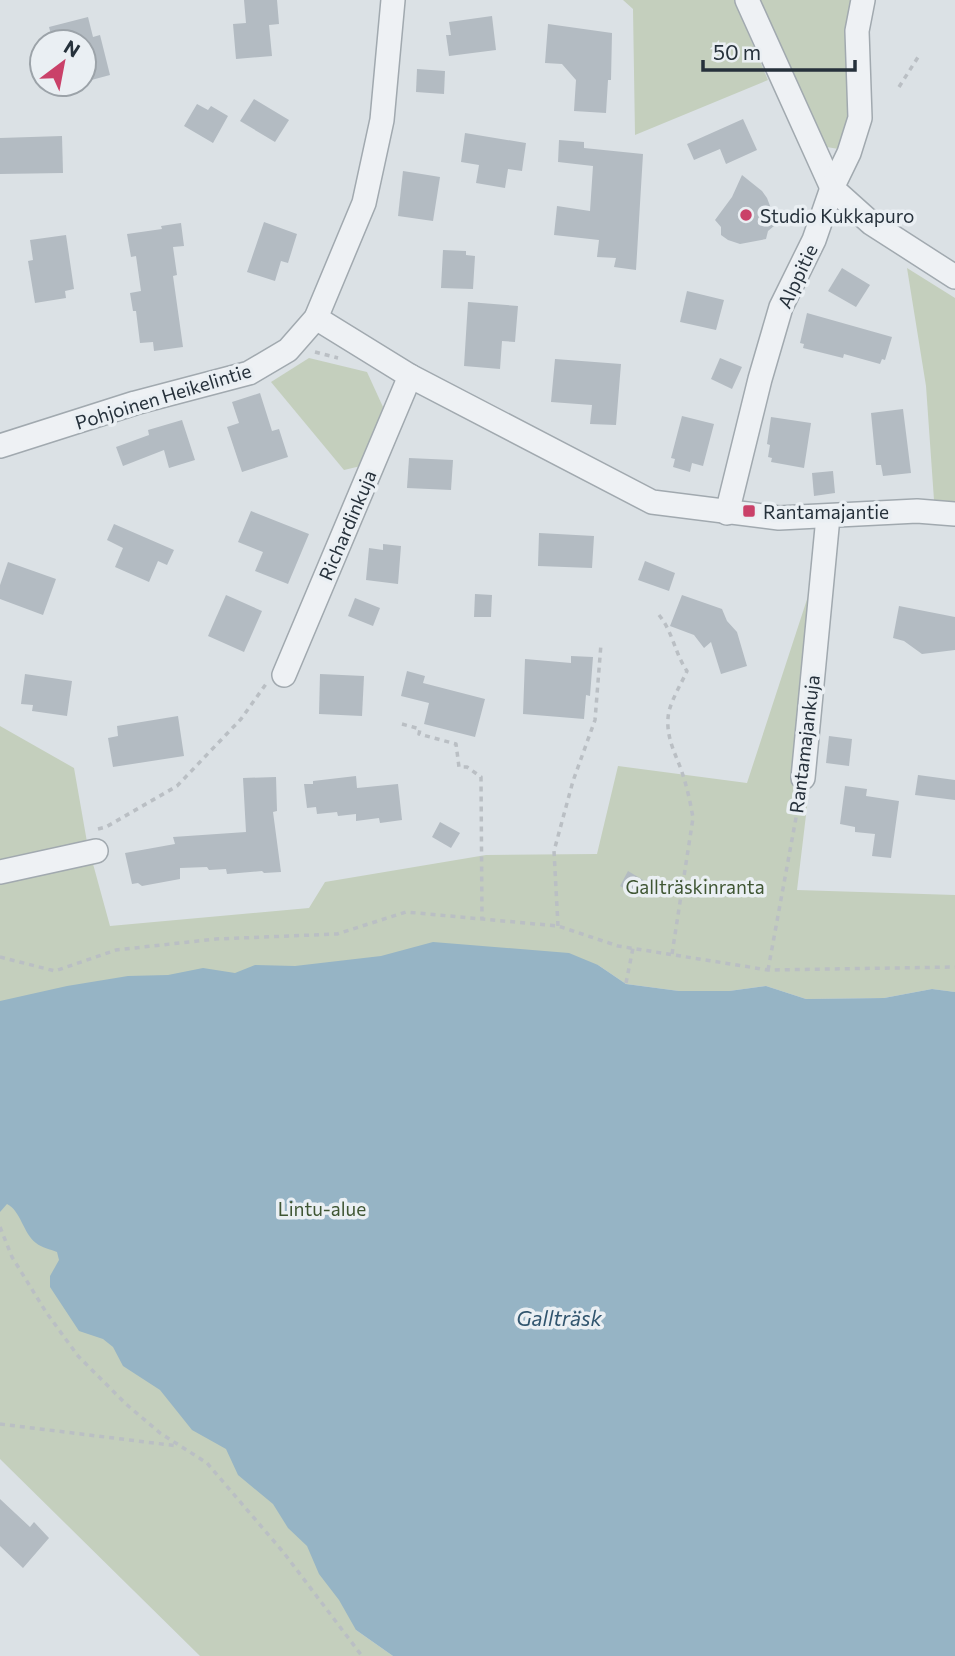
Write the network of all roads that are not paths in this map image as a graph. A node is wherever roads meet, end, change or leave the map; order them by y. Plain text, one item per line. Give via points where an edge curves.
1 (393, 0) edge
2 (747, 0) edge
3 (863, 0) edge
4 (832, 188) junction
5 (955, 278) edge
6 (316, 318) junction
7 (410, 376) junction
8 (0, 446) edge
9 (727, 513) junction
10 (955, 514) edge
11 (828, 517) junction
12 (275, 679) road end
13 (803, 778) road end
14 (94, 841) road end
15 (0, 872) edge

1 - 6 street, Pohjoinen Heikelintie via 382,120 364,203
2 - 4 street
3 - 4 street, Alppitie via 857,31 860,118
4 - 5 street via 871,223
4 - 9 street, Alppitie via 814,240 780,306
6 - 7 street
6 - 8 street, Pohjoinen Heikelintie via 288,351 249,373
7 - 9 street via 643,499
7 - 12 street, Richardinkuja
9 - 11 street
10 - 11 street via 917,511
11 - 13 street, Rantamajankuja
14 - 15 street

